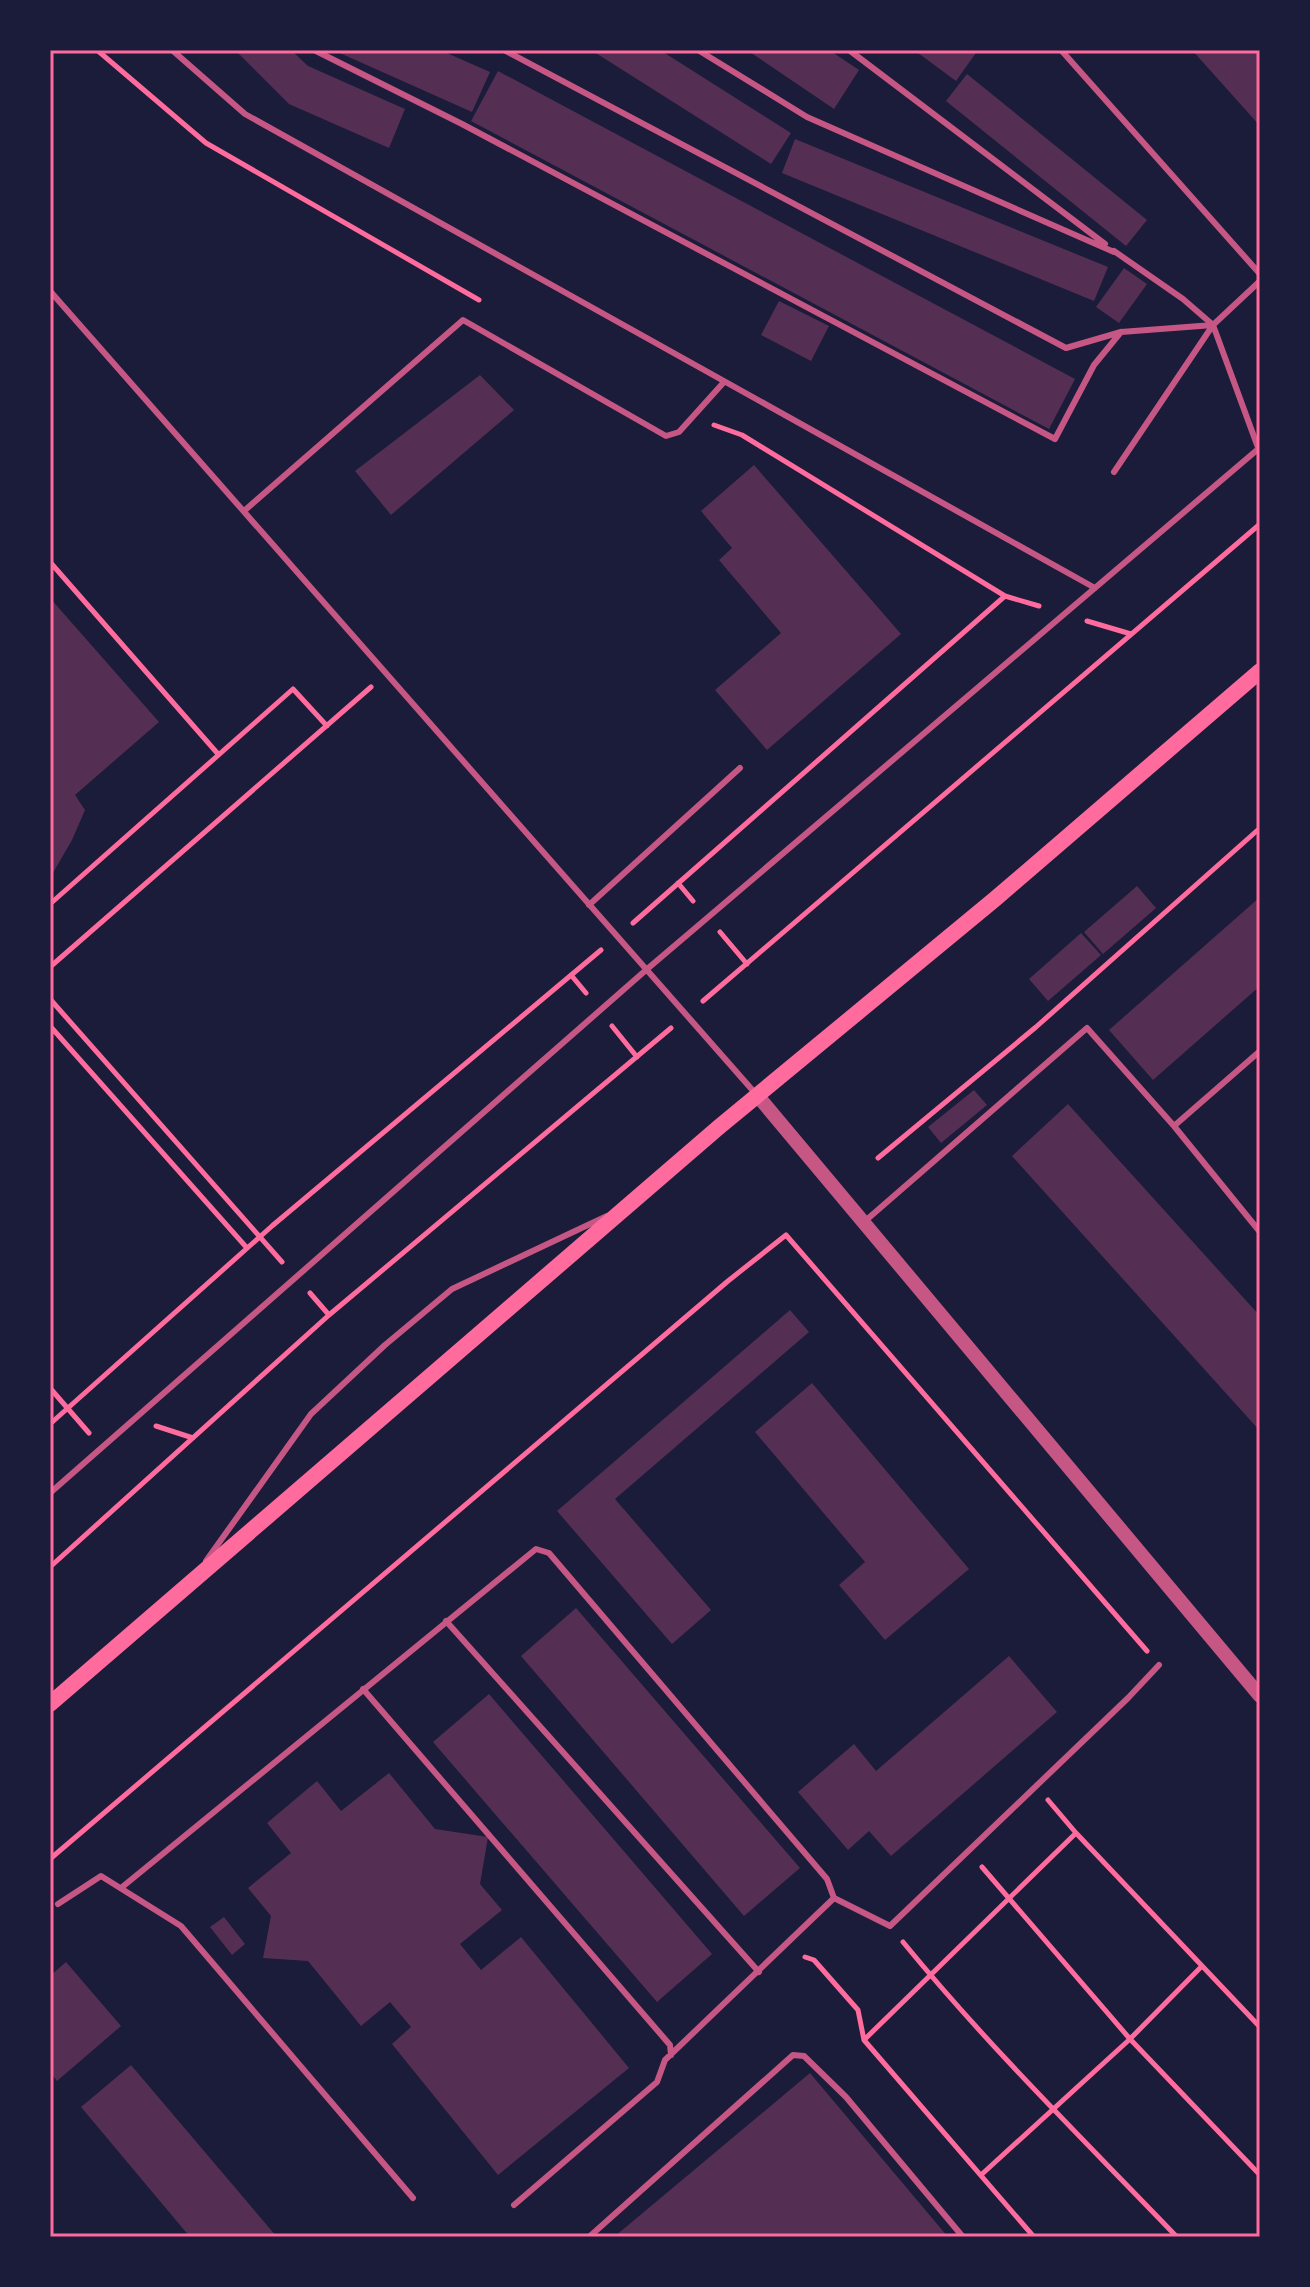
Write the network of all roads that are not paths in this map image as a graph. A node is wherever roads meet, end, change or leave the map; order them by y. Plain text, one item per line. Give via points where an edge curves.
1 (172, 50) edge
2 (314, 50) edge
3 (504, 50) edge
4 (698, 50) edge
5 (849, 50) edge
6 (1061, 50) edge
7 (1114, 252) junction
8 (1260, 274) edge
9 (1260, 281) edge
10 (50, 291) edge
11 (1213, 325) junction
12 (1121, 332) junction
13 (724, 382) junction
14 (1258, 452) edge
15 (1114, 472) dead end
16 (244, 511) junction
17 (1095, 588) junction
18 (1260, 671) edge
19 (740, 768) dead end
20 (589, 905) junction
21 (646, 970) junction
22 (1260, 1052) edge
23 (757, 1095) junction
24 (1174, 1126) junction
25 (628, 1206) junction
26 (863, 1223) junction
27 (1260, 1232) edge
28 (50, 1493) edge
29 (191, 1583) junction
30 (446, 1621) junction
31 (1159, 1665) road end
32 (363, 1689) junction
33 (1260, 1696) edge
34 (50, 1704) edge
35 (121, 1888) junction
36 (834, 1898) junction
37 (58, 1904) dead end
38 (759, 1972) junction
39 (671, 2055) junction
40 (413, 2198) dead end
41 (514, 2205) dead end
42 (589, 2237) edge
43 (963, 2237) edge

1 - 13 lane via 245,114
2 - 12 lane via 1055,439 1094,365
3 - 12 lane via 1066,348
4 - 7 lane via 807,117
5 - 7 lane
6 - 8 lane
7 - 11 lane
9 - 11 lane
10 - 16 lane
11 - 12 lane
11 - 14 lane
11 - 15 lane
13 - 16 lane via 679,432 666,436 463,320
13 - 17 lane
14 - 17 lane
16 - 20 lane
17 - 21 lane
18 - 23 main road
19 - 20 lane
20 - 21 lane
21 - 23 lane
21 - 28 lane
22 - 24 lane
23 - 25 main road
23 - 26 street
24 - 26 lane via 1087,1028
24 - 27 lane
25 - 29 main road
25 - 29 lane via 452,1289 385,1345 311,1414
26 - 33 street
29 - 34 main road
30 - 32 lane
30 - 36 lane via 530,1551 549,1553 827,1879
30 - 38 lane
31 - 36 lane via 890,1926
32 - 35 lane
32 - 39 lane via 670,2045
35 - 37 lane via 101,1876
35 - 40 lane via 181,1926
36 - 38 lane
38 - 39 lane
39 - 41 lane via 657,2082
42 - 43 lane via 793,2055 804,2056 846,2097

